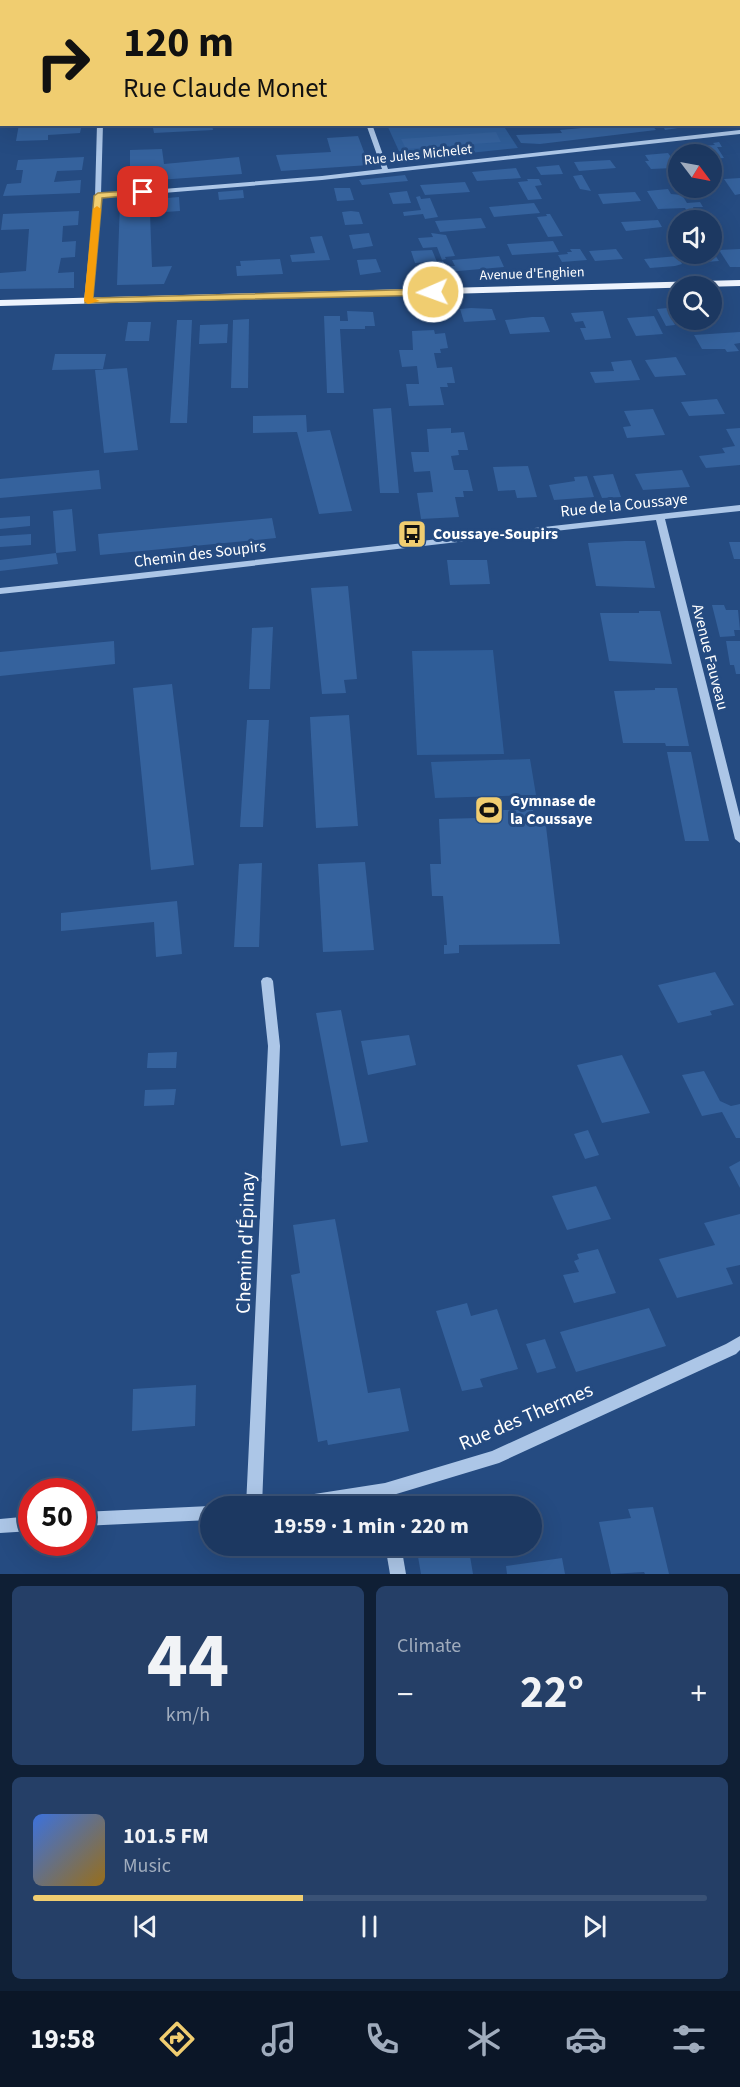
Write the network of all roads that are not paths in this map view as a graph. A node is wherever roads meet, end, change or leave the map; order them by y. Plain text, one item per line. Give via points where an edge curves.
1 (100, 126) edge
2 (370, 126) edge
3 (740, 132) edge
4 (386, 171) junction
5 (98, 196) junction
6 (740, 283) edge
7 (88, 301) junction
8 (0, 303) edge
9 (740, 508) edge
10 (660, 517) junction
11 (404, 545) joint
12 (0, 591) edge
13 (740, 839) edge
14 (267, 981) dead end
15 (740, 1342) edge
16 (385, 1490) junction
17 (254, 1496) edge
18 (346, 1496) edge
19 (386, 1496) edge
20 (200, 1513) edge
21 (96, 1518) edge
22 (18, 1524) edge
23 (0, 1526) edge
24 (395, 1556) edge
25 (398, 1574) edge

1 - 5 street
2 - 4 street
3 - 4 street, Rue Jules Michelet
4 - 5 street, Rue Jules Michelet
5 - 7 street
6 - 7 main road, Avenue d'Enghien
7 - 8 main road, Avenue d'Enghien
9 - 10 street, Rue de la Coussaye
10 - 11 street, Rue de la Coussaye
10 - 13 street, Avenue Fauveau
11 - 12 street, Chemin des Soupirs
14 - 17 street, Chemin d'Épinay via 274,1046
15 - 16 street, Rue des Thermes via 494,1458
16 - 18 street, Rue des Thermes
16 - 19 street
20 - 21 street
22 - 23 street
24 - 25 street

